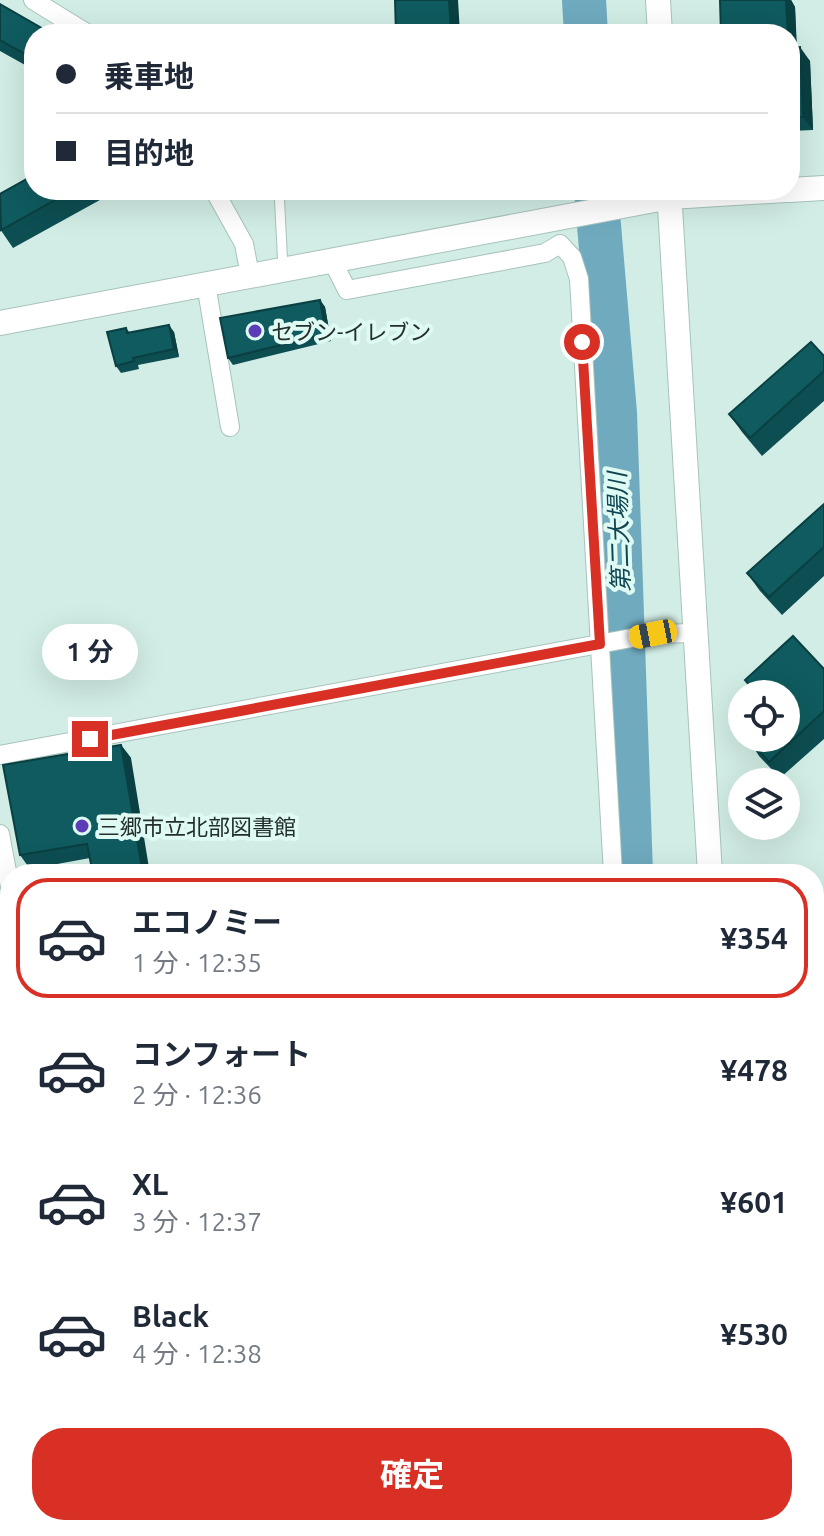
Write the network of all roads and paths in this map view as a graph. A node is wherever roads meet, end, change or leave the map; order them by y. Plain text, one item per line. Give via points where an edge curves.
1 (33, 0) edge
2 (658, 0) edge
3 (72, 24) edge
4 (659, 24) edge
5 (824, 188) edge
6 (800, 189) edge
7 (220, 200) edge
8 (280, 200) edge
9 (635, 200) edge
10 (669, 200) edge
11 (332, 260) junction
12 (283, 269) junction
13 (250, 275) junction
14 (206, 284) junction
15 (0, 323) edge
16 (230, 427) dead end
17 (695, 633) junction
18 (600, 644) junction
19 (0, 755) edge
20 (0, 834) edge
21 (6, 864) edge
22 (612, 864) edge
23 (709, 864) edge

1 - 3 street
2 - 4 street
5 - 6 street
7 - 13 street via 244,244
8 - 12 lane
9 - 11 street
10 - 17 street
11 - 12 street
11 - 18 street via 347,290 545,253 560,244 572,257 579,279
12 - 13 street
13 - 14 street
14 - 15 street
14 - 16 street
17 - 18 street
17 - 23 street
18 - 19 street
18 - 22 street
20 - 21 street

